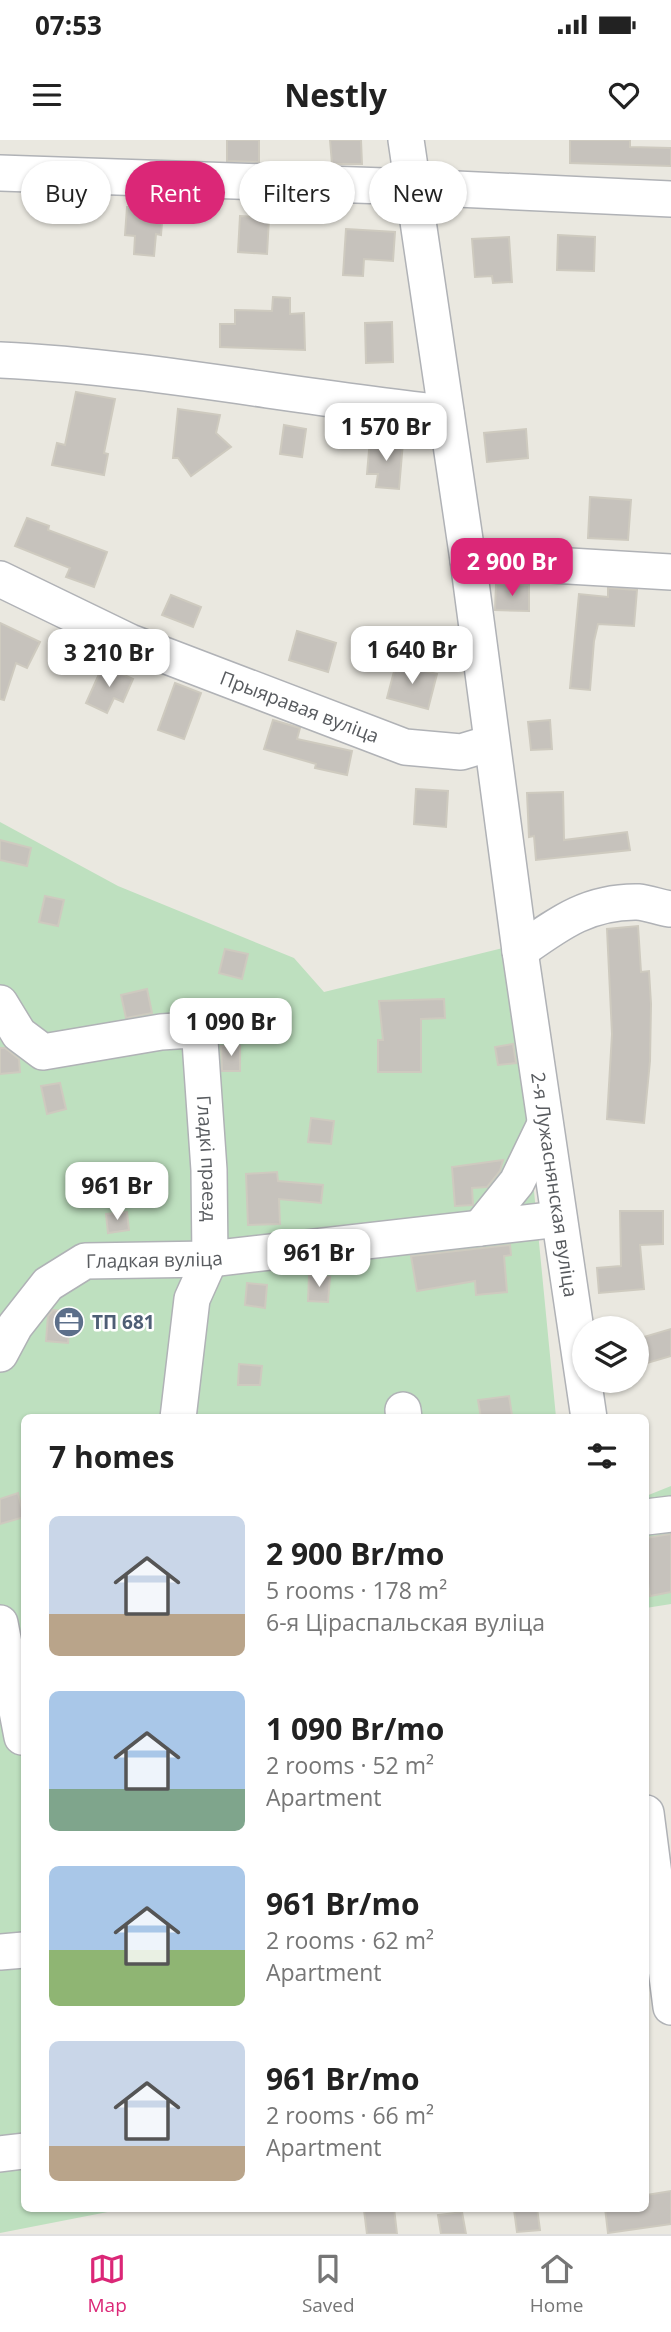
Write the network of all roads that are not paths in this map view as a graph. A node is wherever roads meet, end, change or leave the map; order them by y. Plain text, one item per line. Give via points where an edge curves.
1 (406, 140) edge
2 (410, 161) edge
3 (0, 173) edge
4 (369, 185) edge
5 (467, 189) edge
6 (671, 199) edge
7 (419, 224) edge
8 (0, 360) edge
9 (446, 413) junction
10 (468, 560) junction
11 (671, 572) edge
12 (0, 579) edge
13 (491, 743) junction
14 (670, 909) edge
15 (520, 951) junction
16 (0, 1003) edge
17 (545, 1124) junction
18 (559, 1219) junction
19 (480, 1228) junction
20 (210, 1259) junction
21 (0, 1354) edge
22 (178, 1414) edge
23 (588, 1414) edge
24 (671, 1514) edge
25 (649, 1517) edge
26 (0, 1623) edge
27 (15, 1738) edge
28 (649, 1831) edge
29 (668, 1944) edge
30 (21, 1950) edge
31 (0, 1952) edge
32 (671, 2007) edge
33 (21, 2151) edge
34 (0, 2154) edge

1 - 2 street, 2-я Лужаснянская вуліца
3 - 4 street
5 - 6 street
7 - 9 street, 2-я Лужаснянская вуліца
8 - 9 street via 71,364
9 - 10 street, 2-я Лужаснянская вуліца
10 - 11 street
10 - 13 street, 2-я Лужаснянская вуліца
12 - 13 street, Прыяравая вуліца via 130,642 405,747 461,752
13 - 15 street, 2-я Лужаснянская вуліца
14 - 15 street via 638,902 597,907 565,919
15 - 17 street, 2-я Лужаснянская вуліца
16 - 20 street, Гладкі праезд via 19,1034 43,1052 191,1030 200,1041
17 - 18 street, 2-я Лужаснянская вуліца
17 - 19 street via 517,1182
18 - 19 street, Гладкая вуліца
18 - 23 street, 2-я Лужаснянская вуліца
19 - 20 street, Гладкая вуліца
20 - 21 street, Гладкая вуліца via 85,1261 48,1284
20 - 22 street, Гладкі праезд via 192,1299
24 - 25 street
26 - 27 street
28 - 29 street
29 - 32 street
30 - 31 street
33 - 34 street

